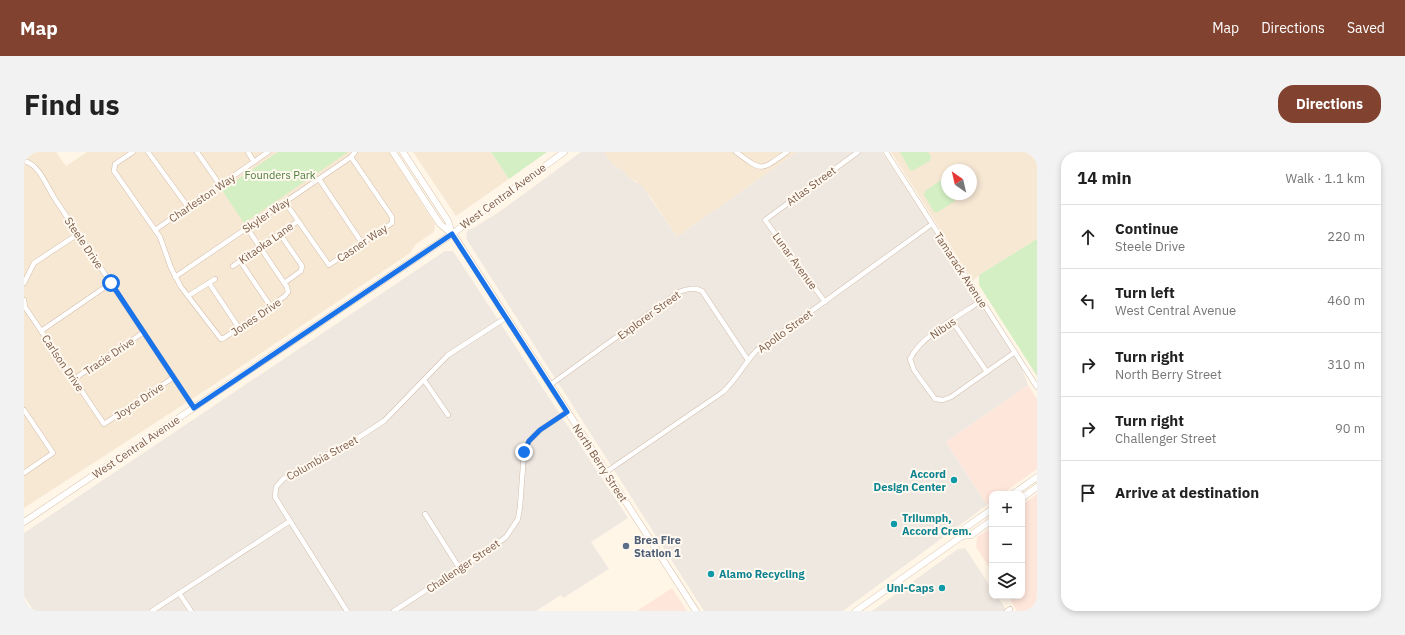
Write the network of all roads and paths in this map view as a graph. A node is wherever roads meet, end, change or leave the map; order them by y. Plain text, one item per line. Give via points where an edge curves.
1 (133, 152) edge
2 (148, 152) edge
3 (197, 152) edge
4 (248, 152) edge
5 (268, 152) edge
6 (355, 152) edge
7 (393, 152) edge
8 (403, 152) edge
9 (564, 152) edge
10 (736, 152) edge
11 (787, 152) edge
12 (858, 152) edge
13 (886, 152) edge
14 (351, 157) junction
15 (24, 161) edge
16 (254, 162) junction
17 (319, 179) junction
18 (220, 185) junction
19 (285, 202) junction
20 (188, 207) junction
21 (765, 220) joint
22 (298, 221) junction
23 (932, 224) junction
24 (247, 228) junction
25 (155, 230) junction
26 (78, 234) junction
27 (280, 234) junction
28 (452, 234) junction
29 (362, 243) junction
30 (260, 247) junction
31 (240, 261) junction
32 (233, 266) dead end
33 (24, 269) edge
34 (29, 272) junction
35 (175, 276) junction
36 (215, 279) dead end
37 (24, 282) edge
38 (111, 283) junction
39 (208, 283) junction
40 (284, 283) junction
41 (188, 296) junction
42 (24, 300) edge
43 (981, 301) junction
44 (825, 302) junction
45 (271, 306) junction
46 (507, 317) junction
47 (952, 321) junction
48 (239, 328) junction
49 (41, 331) junction
50 (144, 332) junction
51 (1015, 352) junction
52 (748, 360) junction
53 (987, 372) junction
54 (174, 377) junction
55 (74, 379) junction
56 (424, 380) junction
57 (550, 385) junction
58 (1037, 387) edge
59 (194, 408) junction
60 (24, 410) edge
61 (567, 412) junction
62 (448, 415) dead end
63 (104, 424) joint
64 (606, 472) junction
65 (24, 473) edge
66 (1037, 476) edge
67 (1037, 487) edge
68 (1017, 491) edge
69 (1025, 496) edge
70 (989, 511) edge
71 (425, 514) dead end
72 (290, 521) junction
73 (24, 522) edge
74 (989, 522) edge
75 (962, 536) junction
76 (460, 569) junction
77 (179, 593) junction
78 (152, 611) edge
79 (191, 611) edge
80 (347, 611) edge
81 (394, 611) edge
82 (696, 611) edge
83 (856, 611) edge

1 - 25 street via 113,168
2 - 20 street
3 - 18 street
4 - 16 street
5 - 16 street, Charleston Way
6 - 14 street, Skyler Way
7 - 28 main road, North Berry Street via 441,226
8 - 28 main road, North Berry Street via 448,221
9 - 28 main road, West Central Avenue
10 - 11 street via 761,168
12 - 21 street, Atlas Street
13 - 23 street, Tamarack Avenue
14 - 17 street, Skyler Way
14 - 29 street, Casner Way via 392,217 392,223
15 - 26 street, Steele Drive via 29,162 41,175
16 - 18 street, Charleston Way
17 - 19 street, Skyler Way
17 - 29 street
18 - 20 street, Charleston Way
19 - 22 street
19 - 24 street, Skyler Way
20 - 25 street, Charleston Way
21 - 44 street, Lunar Avenue
22 - 27 street, Kitaoka Lane
22 - 29 street, Casner Way via 329,265
23 - 43 street, Tamarack Avenue
23 - 44 street, Apollo Street
24 - 30 street
24 - 35 street, Skyler Way
25 - 35 street
26 - 34 street via 34,263
26 - 38 street, Steele Drive
27 - 30 street, Kitaoka Lane
27 - 40 street via 302,266 301,271
28 - 46 main road, North Berry Street
28 - 59 main road, West Central Avenue
30 - 31 street, Kitaoka Lane
30 - 40 street
31 - 32 street, Kitaoka Lane
31 - 45 street
33 - 34 street
34 - 37 street
35 - 41 street
36 - 39 street
38 - 49 street
38 - 50 street, Steele Drive
39 - 41 street
39 - 48 street
40 - 45 street, Jones Drive via 288,292
41 - 48 street, Jones Drive via 221,338
42 - 49 street, Carlson Drive via 25,307
43 - 47 street, Nibus
43 - 51 street, Tamarack Avenue
44 - 52 street, Apollo Street via 756,351
45 - 48 street, Jones Drive
46 - 56 street, Columbia Street via 448,355
46 - 57 main road, North Berry Street
47 - 53 street
47 - 53 street, Nibus via 913,352 910,359 914,370 935,399 943,400
49 - 55 street, Carlson Drive
50 - 54 street, Steele Drive
50 - 55 street, Tracie Drive
51 - 53 street
51 - 58 street, Tamarack Avenue
52 - 57 street, Explorer Street via 702,291 695,288 687,289 679,292
52 - 64 street, Apollo Street via 732,384 723,392
54 - 59 street, Steele Drive
54 - 63 street, Joyce Drive
55 - 63 street, Carlson Drive
56 - 62 street
56 - 72 street, Columbia Street via 384,421 278,484 275,497
57 - 61 main road, North Berry Street
59 - 73 main road, West Central Avenue
60 - 65 street via 53,453
61 - 64 main road, North Berry Street
61 - 76 street, Challenger Street via 540,430 529,441 524,452 518,519 506,537
64 - 82 main road, North Berry Street
66 - 68 main road
67 - 69 main road
70 - 75 main road via 965,528
71 - 76 street
72 - 77 street
72 - 80 street
74 - 75 main road via 971,535
75 - 83 main road
76 - 81 street, Challenger Street
77 - 78 street
77 - 79 street

